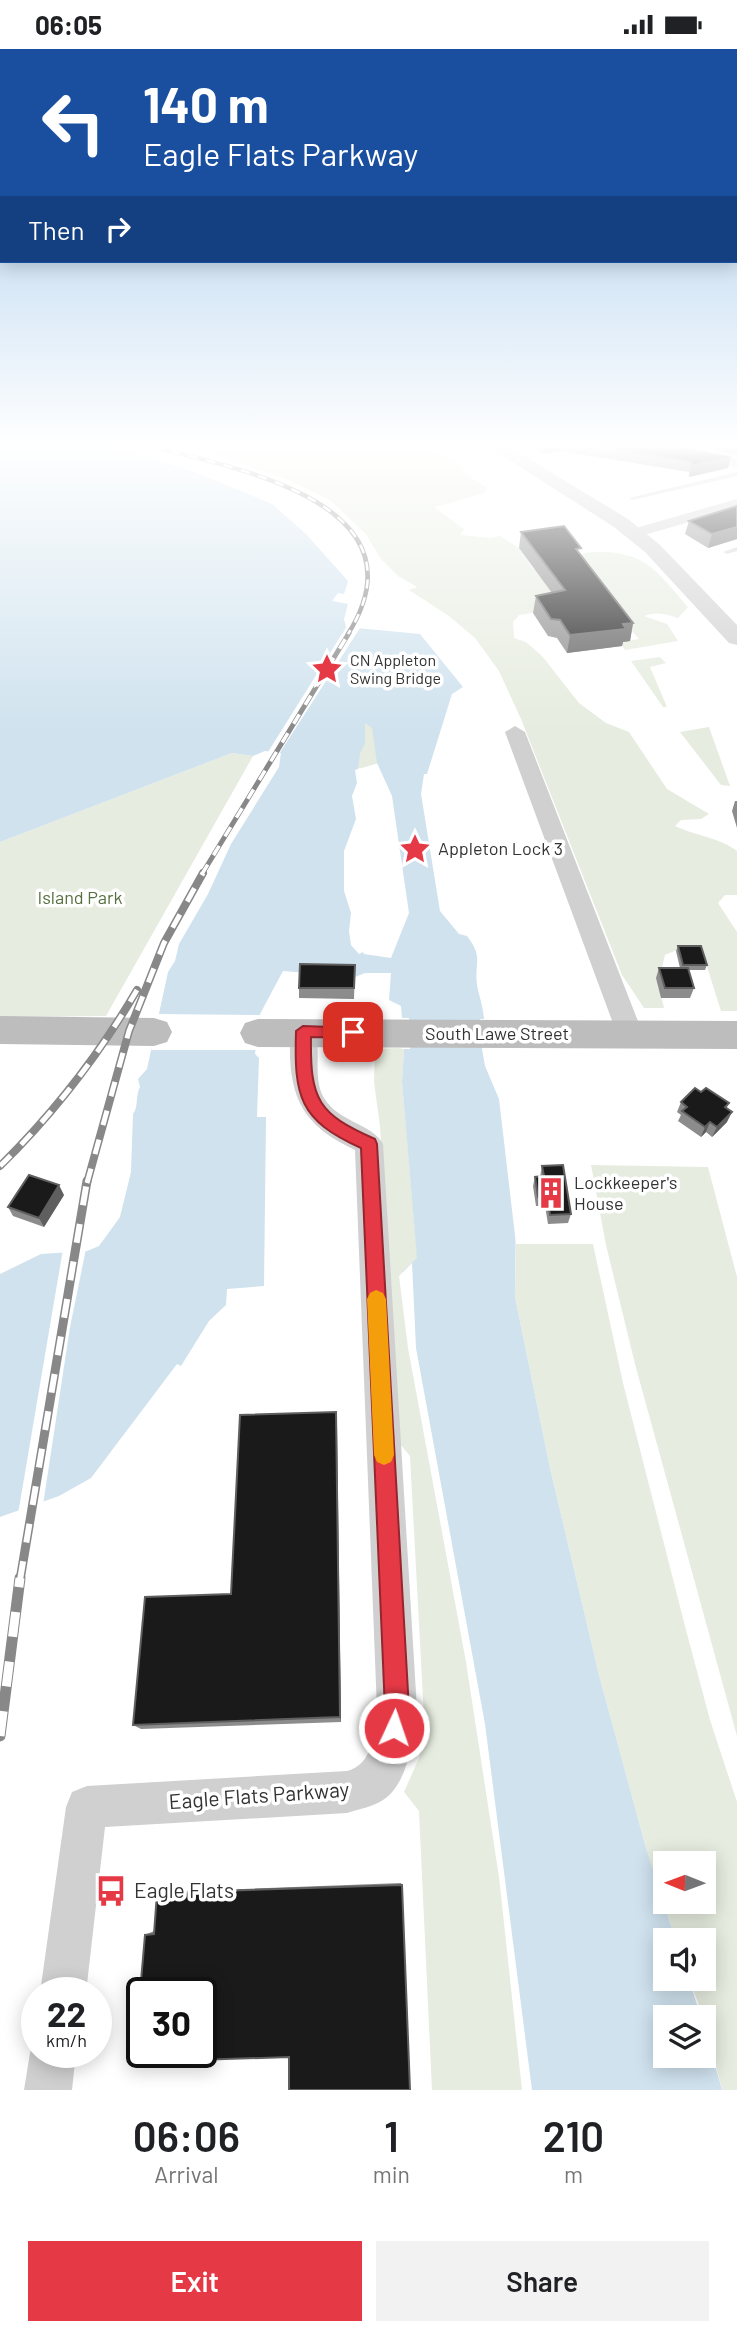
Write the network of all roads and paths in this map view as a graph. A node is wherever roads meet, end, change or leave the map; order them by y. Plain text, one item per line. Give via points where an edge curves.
1 (643, 542) edge
2 (737, 549) edge
3 (727, 552) dead end
4 (737, 638) edge
5 (515, 732) dead end
6 (0, 1030) edge
7 (303, 1031) junction
8 (154, 1032) dead end
9 (258, 1033) dead end
10 (630, 1034) junction
11 (737, 1035) edge
12 (65, 1977) edge
13 (51, 2068) edge
14 (48, 2090) edge

1 - 4 street
2 - 3 lane
5 - 10 street
6 - 8 main road
7 - 9 main road, South Lawe Street
7 - 10 main road, South Lawe Street
7 - 12 street, Eagle Flats Parkway via 302,1067 307,1093 318,1113 336,1129 369,1144 397,1710 392,1747 379,1775 368,1786 347,1792 88,1807
10 - 11 main road, South Lawe Street
13 - 14 street

